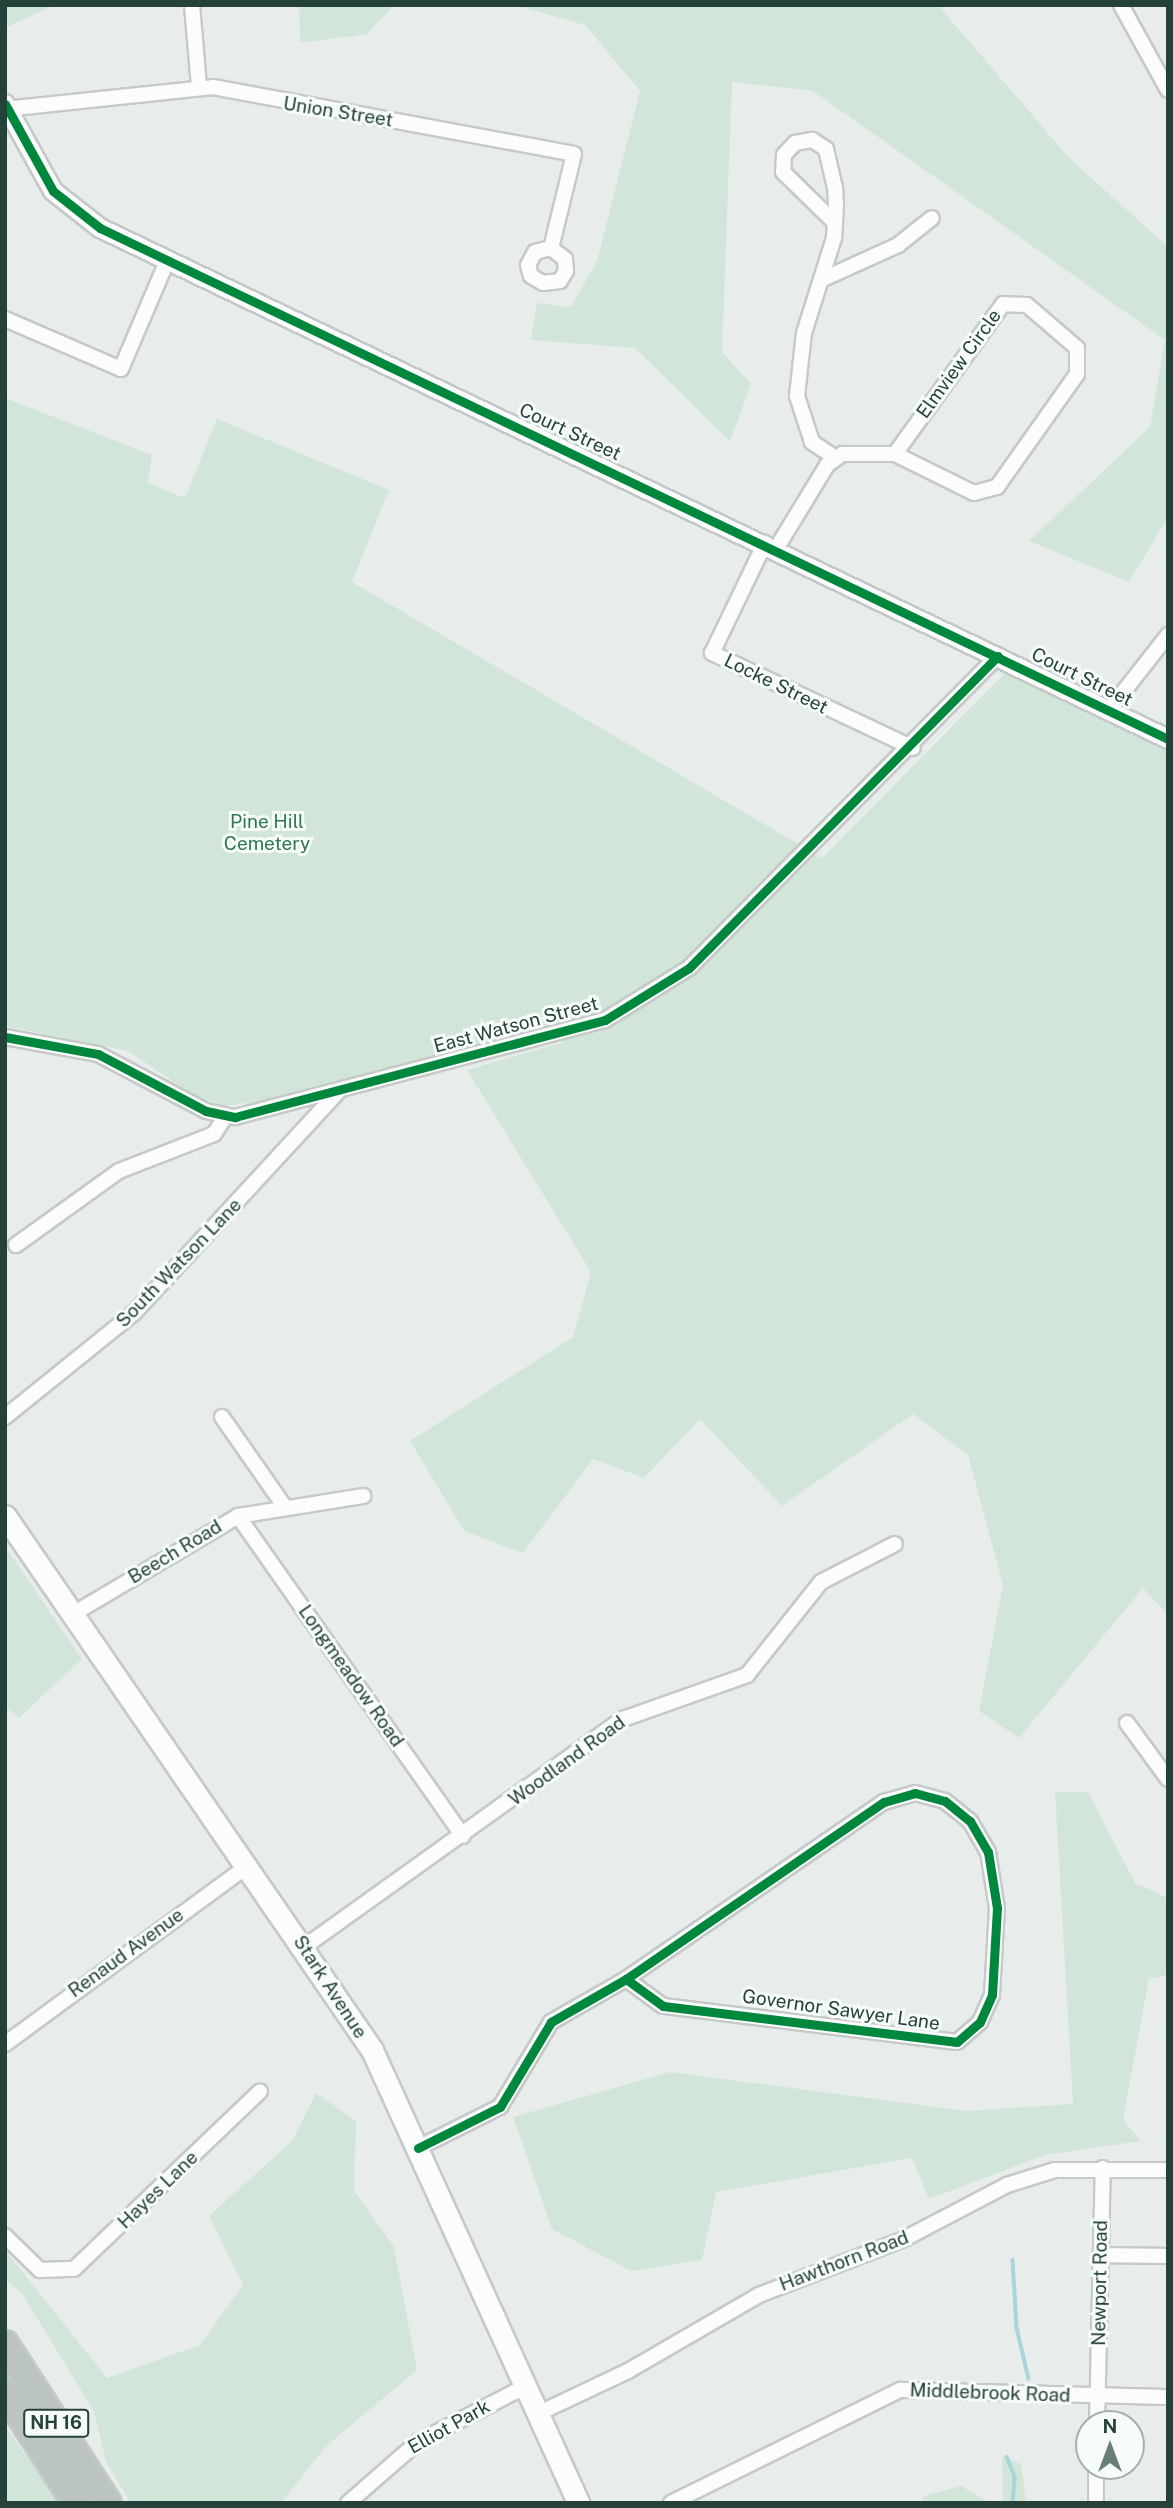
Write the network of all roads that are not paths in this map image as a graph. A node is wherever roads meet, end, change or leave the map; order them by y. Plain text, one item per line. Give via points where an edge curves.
1 (192, 5) edge
2 (1121, 5) edge
3 (200, 86) junction
4 (1168, 90) edge
5 (6, 107) edge
6 (932, 218) dead end
7 (835, 223) junction
8 (551, 248) dead end
9 (167, 261) junction
10 (821, 280) junction
11 (5, 319) edge
12 (895, 454) junction
13 (834, 457) junction
14 (770, 546) junction
15 (1168, 635) edge
16 (999, 656) junction
17 (1110, 709) junction
18 (1168, 738) edge
19 (913, 748) junction
20 (5, 1037) edge
21 (338, 1092) junction
22 (225, 1117) junction
23 (16, 1245) dead end
24 (222, 1417) dead end
25 (5, 1418) edge
26 (363, 1496) dead end
27 (284, 1506) junction
28 (5, 1516) edge
29 (238, 1516) junction
30 (895, 1544) dead end
31 (73, 1614) junction
32 (1127, 1723) dead end
33 (1168, 1779) edge
34 (463, 1836) junction
35 (249, 1865) junction
36 (304, 1947) junction
37 (626, 1979) junction
38 (5, 2045) edge
39 (260, 2091) dead end
40 (418, 2148) junction
41 (1103, 2168) junction
42 (1168, 2170) edge
43 (5, 2236) edge
44 (1100, 2255) junction
45 (1168, 2256) edge
46 (5, 2344) edge
47 (524, 2387) junction
48 (5, 2392) edge
49 (1099, 2397) junction
50 (1168, 2397) edge
51 (1098, 2410) edge
52 (537, 2414) junction
53 (1096, 2480) edge
54 (76, 2503) edge
55 (108, 2503) edge
56 (348, 2503) edge
57 (578, 2503) edge
58 (671, 2503) edge
59 (1096, 2503) edge

1 - 3 street
2 - 4 street
3 - 5 street, Union Street
3 - 8 street, Union Street via 575,154
5 - 9 street, Court Street via 64,202
6 - 10 street via 898,245
7 - 7 street via 826,149 812,140 795,143 783,155 783,172
7 - 10 street
9 - 11 street via 121,369
9 - 14 street, Court Street
10 - 13 street via 804,333 797,396 812,442
12 - 12 street, Elmview Circle via 986,494 1077,374 1077,348 1027,304 1003,304
12 - 13 street, Elmview Circle
13 - 14 street
14 - 16 street, Court Street
14 - 19 street, Locke Street via 712,653
15 - 17 street
16 - 17 street, Court Street
16 - 19 street, East Watson Street
17 - 18 street, Court Street
19 - 21 street, East Watson Street via 656,995 585,1026
20 - 22 street via 109,1058
21 - 22 street, East Watson Street
21 - 25 street, South Watson Lane via 134,1313
22 - 23 street via 214,1134 119,1171
24 - 27 street
26 - 27 street, Beech Road
27 - 29 street, Beech Road
28 - 31 main road, Stark Avenue
29 - 31 street, Beech Road
29 - 34 street, Longmeadow Road
30 - 34 street, Woodland Road via 821,1582 747,1675 636,1711
31 - 35 main road, Stark Avenue
32 - 33 street
34 - 36 street, Woodland Road
35 - 36 main road, Stark Avenue
35 - 38 street, Renaud Avenue
36 - 40 main road, Stark Avenue via 372,2050
37 - 37 street, Governor Sawyer Lane via 900,1795 929,1795 951,1805 988,1852 998,1919 992,1995 980,2022 957,2042 663,2006
37 - 40 street, Governor Sawyer Lane via 540,2031 518,2084 500,2107
39 - 43 street, Hayes Lane via 81,2263 48,2273 30,2264
40 - 47 main road, Stark Avenue
41 - 42 street, Hawthorn Road
41 - 44 street, Newport Road
41 - 52 street, Hawthorn Road via 1055,2170 1007,2185 904,2239 733,2307 628,2371
44 - 45 street
44 - 49 street, Newport Road
46 - 55 highway, NH 16
47 - 52 main road, Stark Avenue
47 - 56 street, Elliot Park via 418,2442
48 - 54 highway, NH 16
49 - 50 street, Middlebrook Road
49 - 51 street, Newport Road
49 - 58 street, Middlebrook Road via 900,2390
52 - 57 main road, Stark Avenue
53 - 59 street

